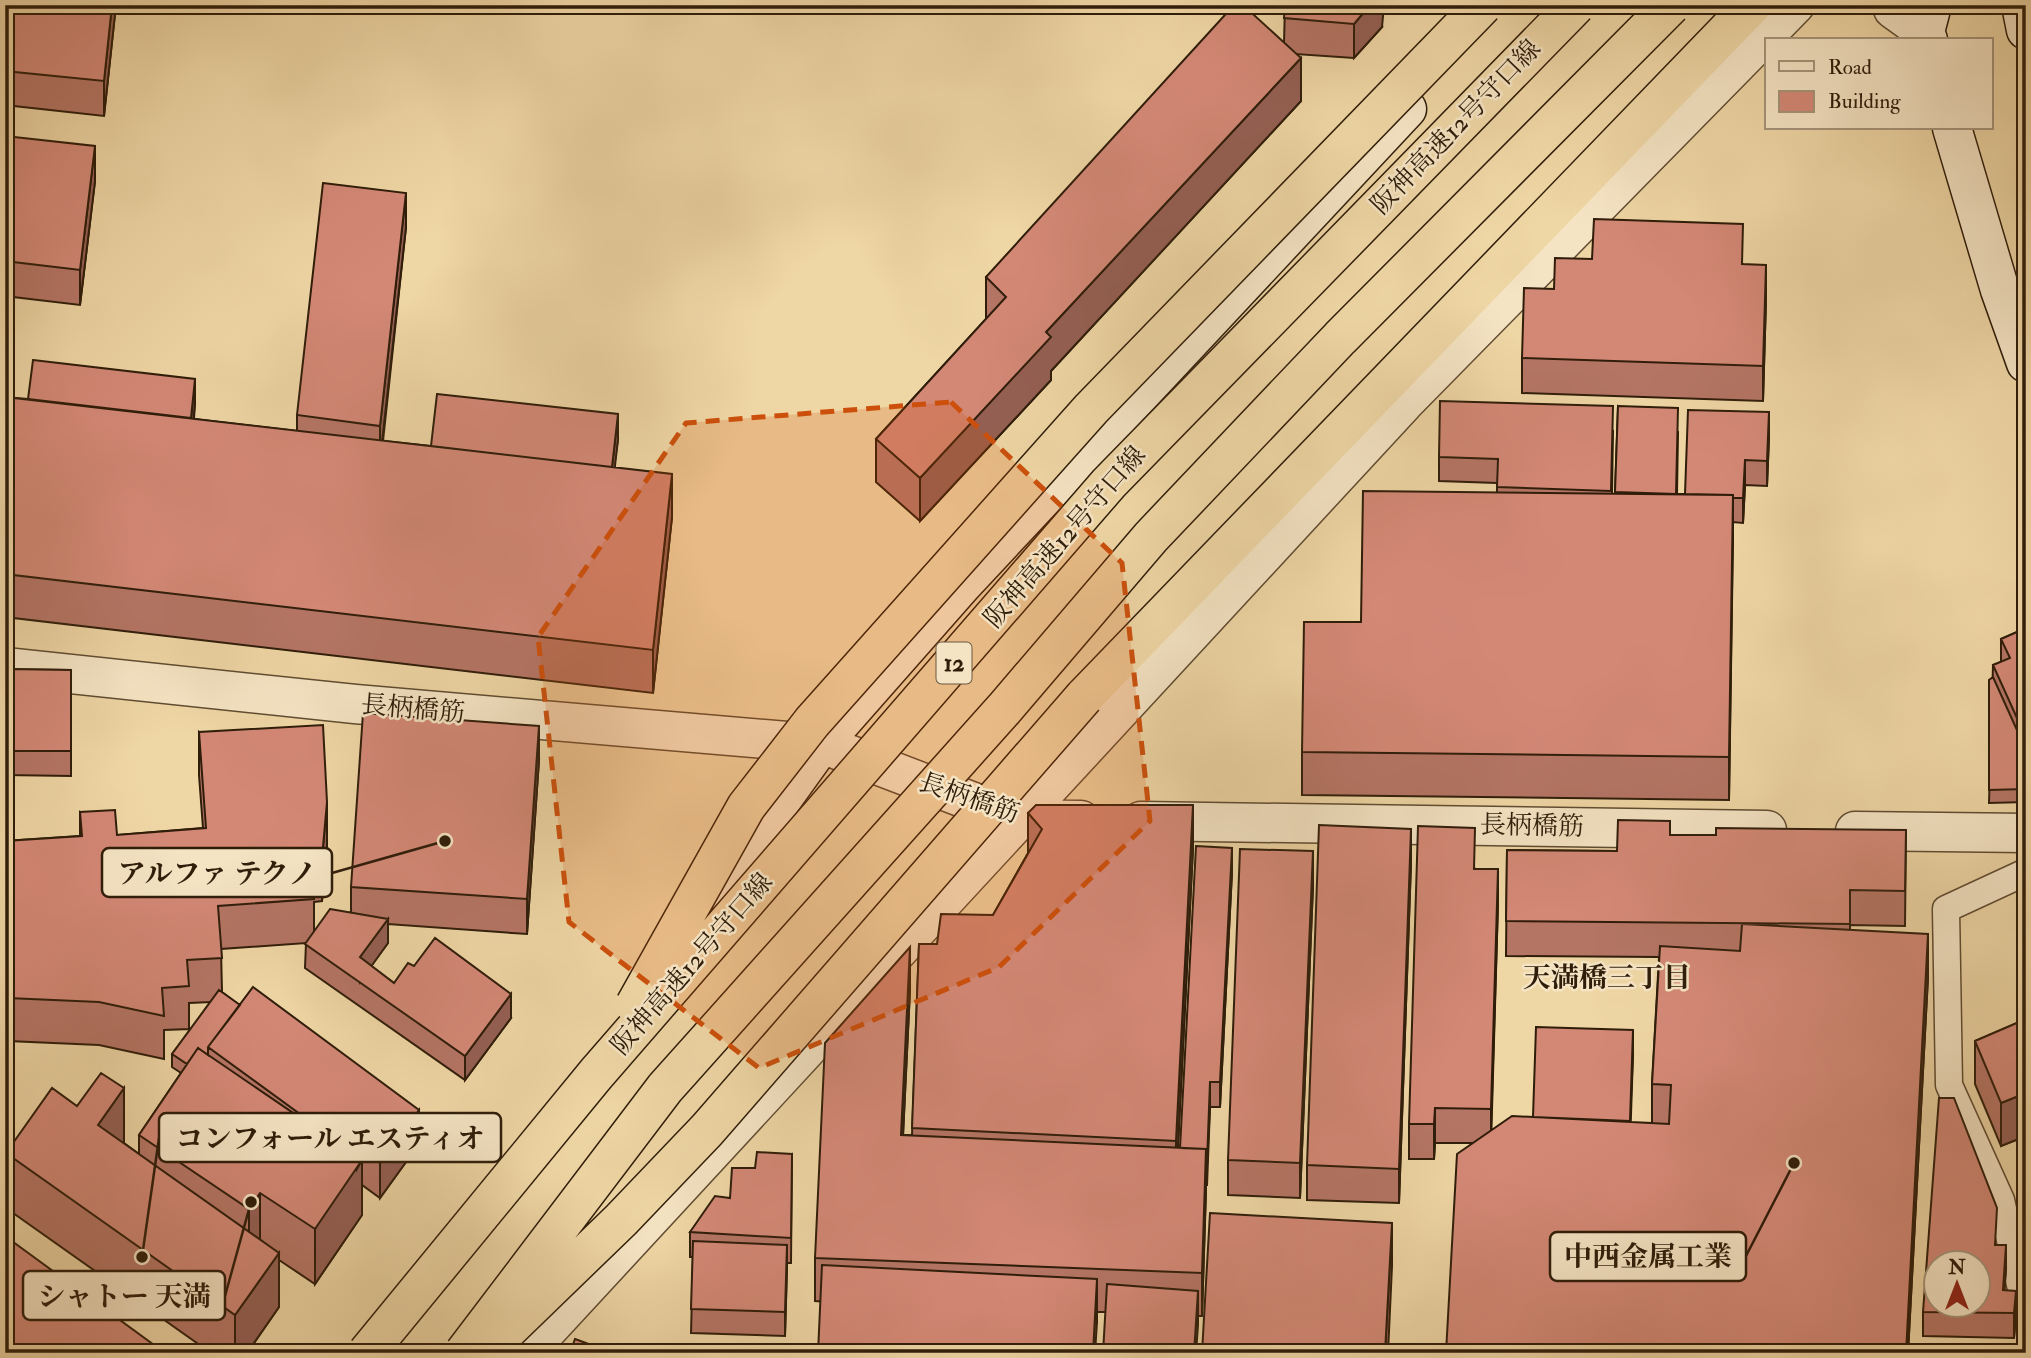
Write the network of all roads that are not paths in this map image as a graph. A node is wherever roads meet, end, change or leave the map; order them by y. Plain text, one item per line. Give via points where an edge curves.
1 (1483, 5) edge
2 (1496, 5) edge
3 (1576, 5) edge
4 (1671, 5) edge
5 (1752, 5) edge
6 (1795, 5) edge
7 (2021, 5) edge
8 (1884, 7) edge
9 (1928, 26) edge
10 (2026, 30) edge
11 (1953, 130) edge
12 (2026, 363) edge
13 (5, 667) edge
14 (822, 744) junction
15 (1018, 819) junction
16 (2026, 833) edge
17 (2026, 872) edge
18 (596, 1074) junction
19 (2026, 1311) edge
20 (367, 1353) edge
21 (381, 1353) edge
22 (464, 1353) edge
23 (484, 1353) edge
24 (526, 1353) edge

1 - 18 highway, bridge via 1091,409 812,722 746,807
2 - 14 street via 1453,59 963,584
3 - 18 highway, 阪神高速12号守口線 / 12, bridge via 1109,483
4 - 22 highway, bridge via 1340,338 1151,537 1004,709 665,1088
5 - 23 highway, bridge via 1084,697 706,1130
6 - 15 street via 1404,402
7 - 10 street
8 - 9 street
11 - 12 street
13 - 14 street, 長柄橋筋 via 355,704
14 - 15 street, 長柄橋筋
14 - 21 street
15 - 16 street, 長柄橋筋
15 - 24 street
17 - 19 lane via 1946,909 1949,1085 2001,1200
18 - 20 highway, 阪神高速12号守口線 / 12, bridge

